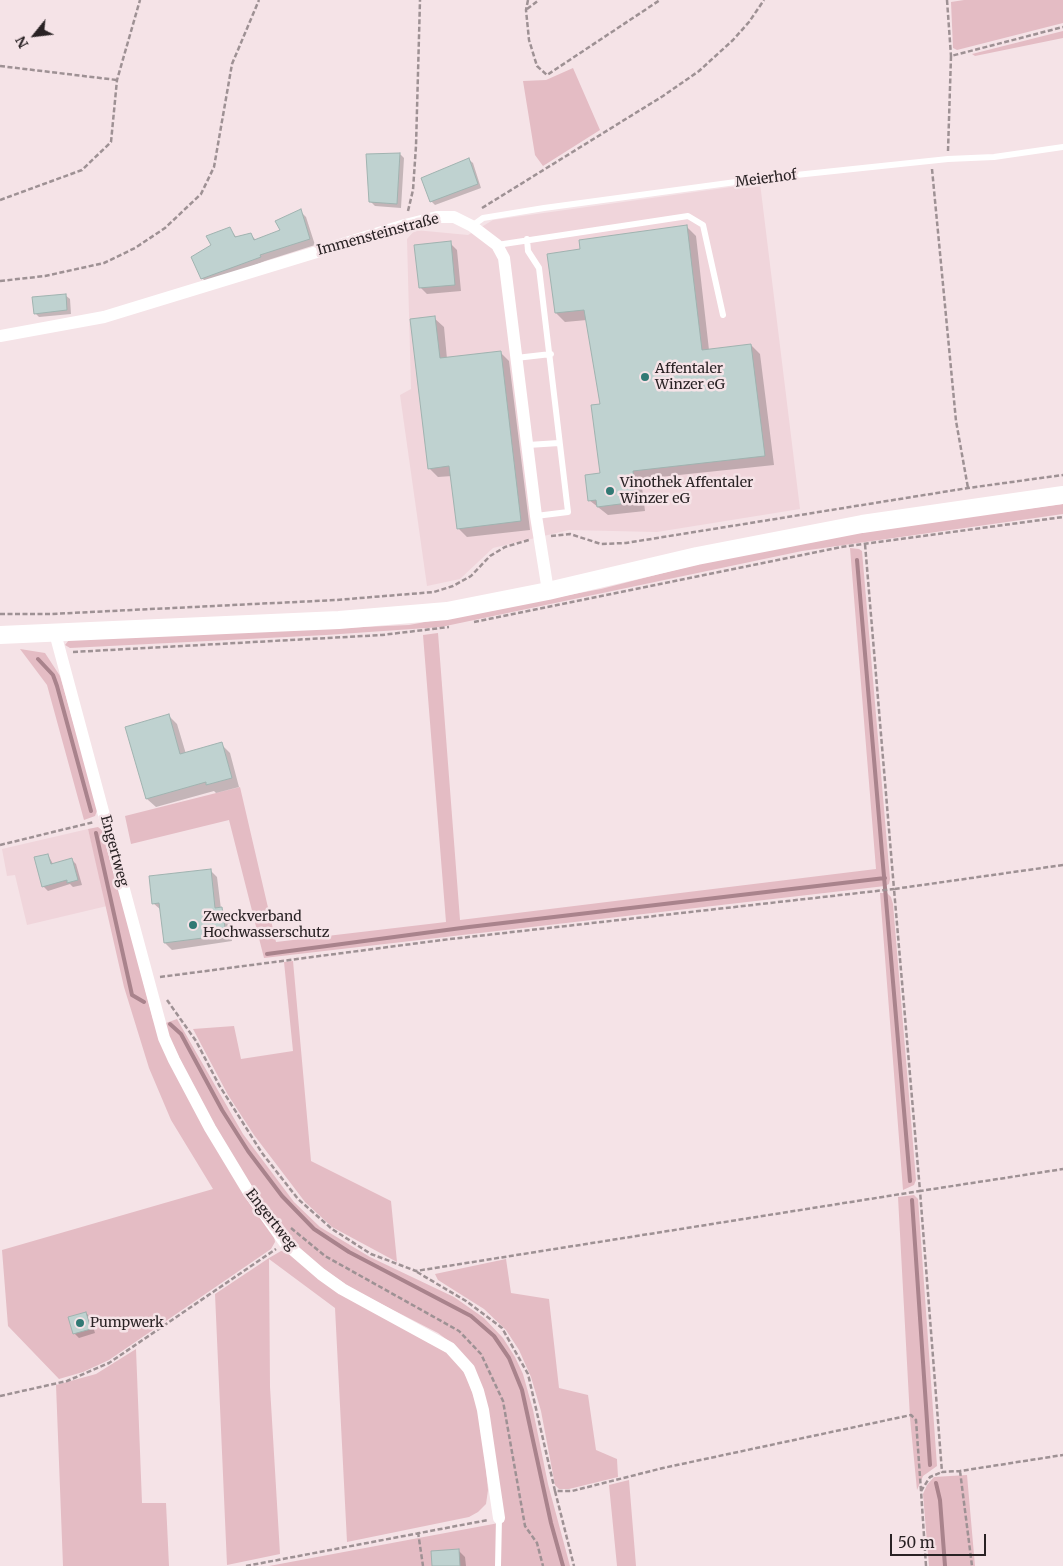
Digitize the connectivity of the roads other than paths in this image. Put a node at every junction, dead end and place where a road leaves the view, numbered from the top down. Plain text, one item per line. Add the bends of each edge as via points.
1 (1063, 147) edge
2 (472, 226) junction
3 (527, 238) junction
4 (497, 244) junction
5 (723, 315) dead end
6 (0, 336) edge
7 (551, 354) junction
8 (516, 358) junction
9 (559, 443) junction
10 (528, 445) junction
11 (1063, 495) edge
12 (536, 516) junction
13 (548, 591) junction
14 (55, 633) junction
15 (0, 635) edge
16 (499, 1518) joint
17 (498, 1566) edge

1 - 2 lane, Meierhof via 554,206 483,218
2 - 4 street, Immensteinstraße
2 - 6 street, Immensteinstraße via 454,216 437,217 104,317
3 - 4 lane
3 - 5 lane via 688,216 703,226
3 - 7 lane via 528,251 539,268
4 - 8 street via 504,258
7 - 8 lane
7 - 9 lane
8 - 10 street
9 - 10 lane
9 - 12 lane via 568,512
10 - 12 street
11 - 13 main road via 862,524 697,556
12 - 13 street
13 - 14 main road via 447,611
14 - 15 main road
14 - 16 street, Engertweg via 164,1038 184,1081 248,1191 286,1243 342,1289 450,1348 469,1368 483,1410
16 - 17 lane

